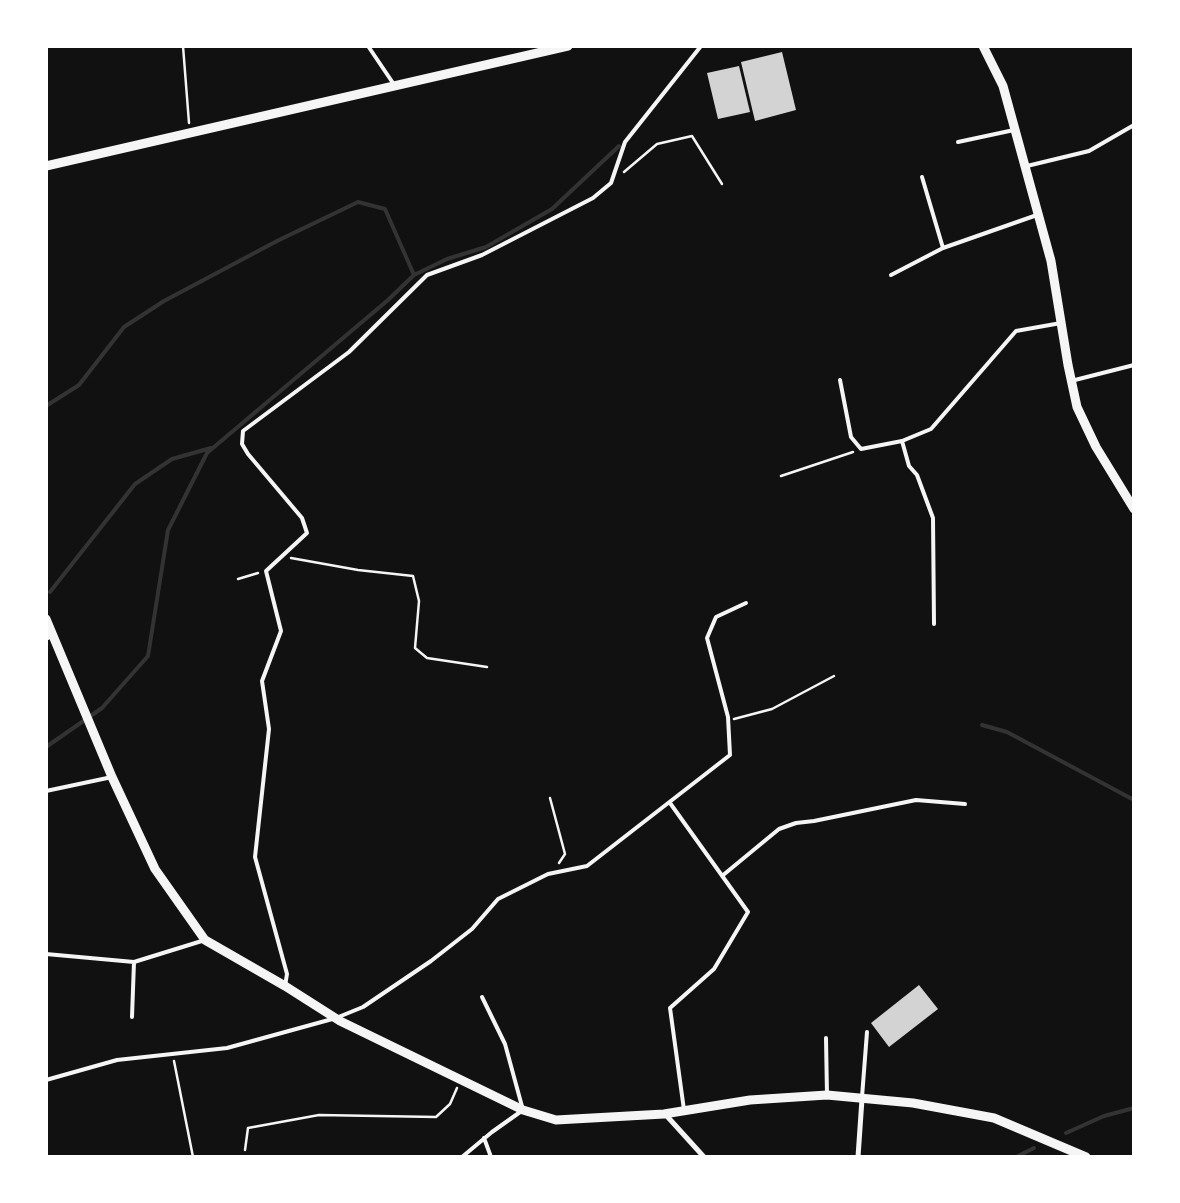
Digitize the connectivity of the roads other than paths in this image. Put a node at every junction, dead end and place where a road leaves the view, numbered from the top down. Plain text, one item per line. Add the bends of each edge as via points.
1 (368, 46) edge
2 (568, 46) edge
3 (701, 46) edge
4 (983, 46) edge
5 (396, 87) junction
6 (1134, 125) edge
7 (1014, 130) junction
8 (958, 142) dead end
9 (46, 166) edge
10 (1024, 166) junction
11 (922, 177) dead end
12 (1038, 215) junction
13 (943, 248) junction
14 (891, 274) dead end
15 (1061, 323) junction
16 (1134, 364) edge
17 (840, 380) dead end
18 (1071, 381) junction
19 (902, 441) junction
20 (1134, 509) edge
21 (746, 603) dead end
22 (46, 619) edge
23 (934, 624) dead end
24 (50, 637) edge
25 (112, 777) junction
26 (46, 791) edge
27 (670, 803) junction
28 (965, 804) dead end
29 (722, 876) junction
30 (205, 940) junction
31 (46, 954) edge
32 (134, 962) junction
33 (286, 986) junction
34 (482, 997) dead end
35 (132, 1017) dead end
36 (336, 1018) junction
37 (866, 1032) dead end
38 (826, 1038) dead end
39 (46, 1080) edge
40 (827, 1095) junction
41 (862, 1099) junction
42 (523, 1110) junction
43 (684, 1110) junction
44 (664, 1114) junction
45 (484, 1138) junction
46 (462, 1157) edge
47 (491, 1157) edge
48 (704, 1157) edge
49 (858, 1157) edge
50 (1086, 1157) edge

1 - 5 lane
2 - 5 street
3 - 33 lane via 625,142 611,183 593,198 482,255 427,275 349,352 243,431 242,444 248,454 302,518 307,533 266,571 281,631 262,681 270,729 255,857 287,974
4 - 7 street via 1003,86
5 - 9 street via 318,102
6 - 10 lane via 1089,151
7 - 8 lane
7 - 10 street
10 - 12 street
11 - 13 lane
12 - 13 lane
12 - 15 street via 1051,261
13 - 14 lane
15 - 18 street
15 - 19 lane via 1016,332 931,429
16 - 18 lane
17 - 19 lane via 852,437 861,449
18 - 20 street via 1077,407 1096,447
19 - 23 lane via 909,466 917,475 934,518
21 - 27 lane via 716,617 707,638 728,720 730,755
22 - 24 street
24 - 25 street
25 - 26 lane
25 - 30 street via 155,869
27 - 29 lane
27 - 36 lane via 587,866 551,873 498,899 472,928 431,961 363,1007
28 - 29 lane via 916,800 796,823 779,829
29 - 43 lane via 748,912 714,969 670,1008
30 - 32 lane
30 - 33 street
31 - 32 lane
32 - 35 lane
33 - 36 street
34 - 42 lane via 505,1044
36 - 39 lane via 227,1048 117,1060
36 - 42 street
37 - 41 lane
38 - 40 lane
40 - 41 street
40 - 43 street via 750,1100
41 - 49 street
41 - 50 street via 913,1103 994,1118
42 - 44 street via 556,1120
42 - 45 lane
43 - 44 street
44 - 48 street
45 - 46 lane
45 - 47 lane

